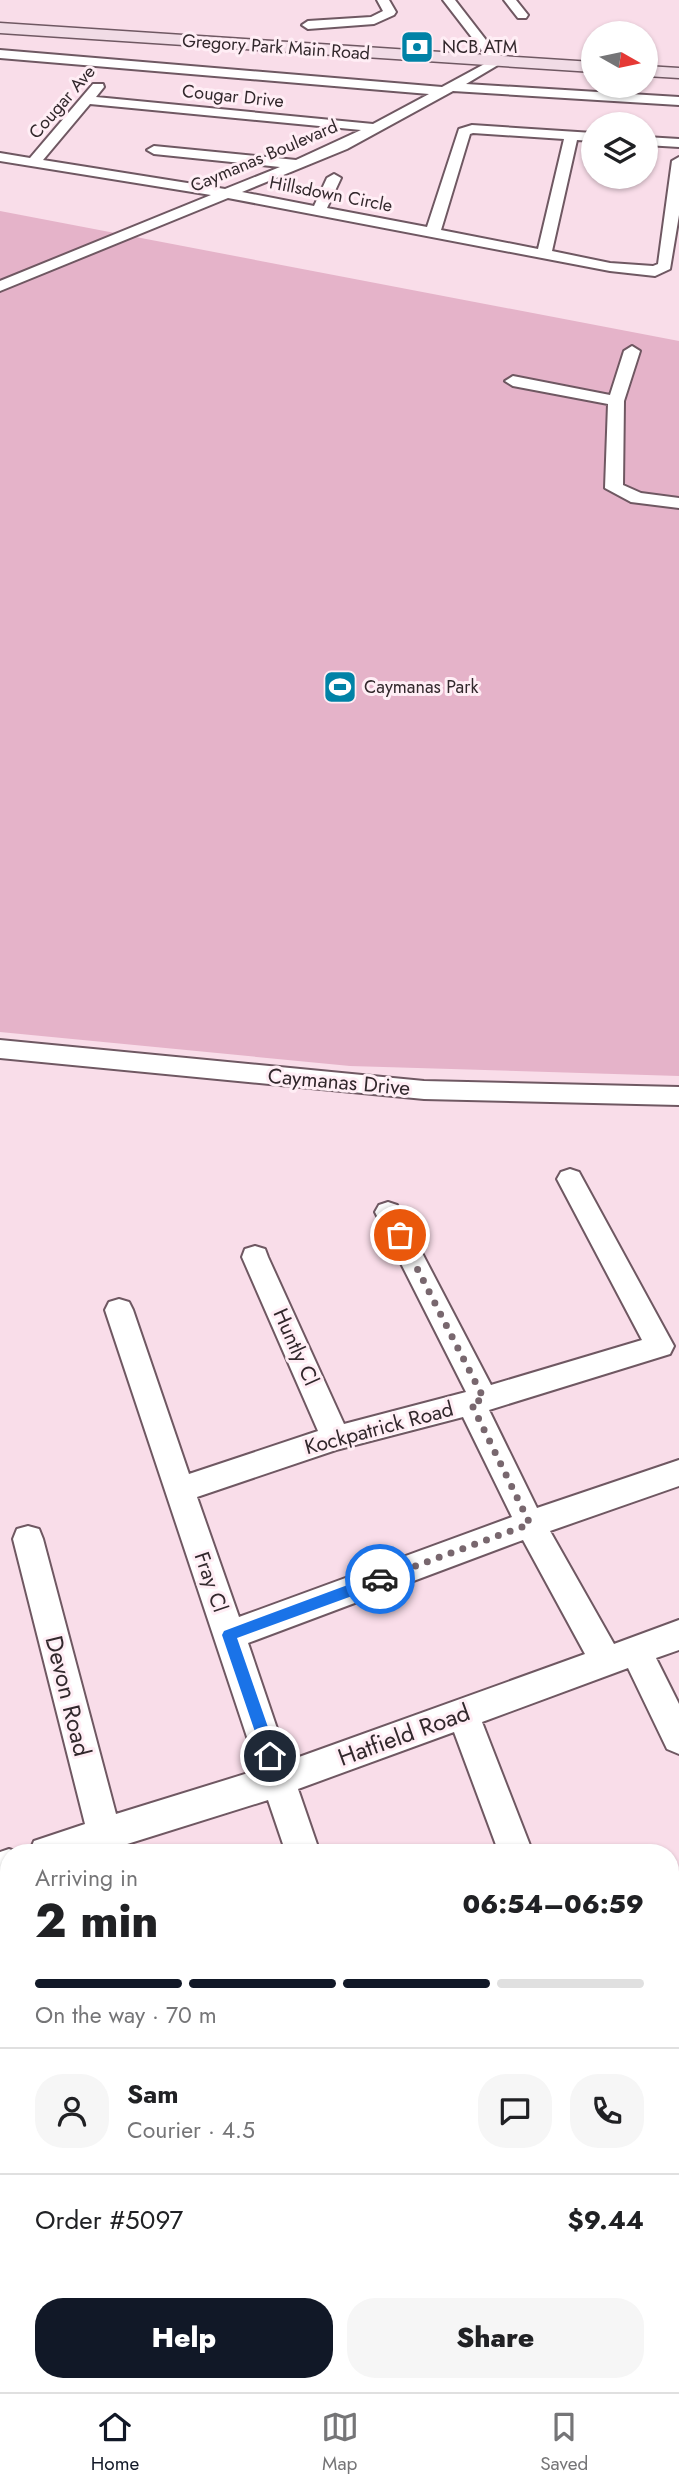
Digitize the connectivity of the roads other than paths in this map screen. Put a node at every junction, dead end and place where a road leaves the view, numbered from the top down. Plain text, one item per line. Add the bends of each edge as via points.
1 (383, 0) edge
2 (449, 0) edge
3 (510, 0) edge
4 (522, 15) dead end
5 (308, 25) dead end
6 (0, 28) edge
7 (0, 54) edge
8 (498, 62) junction
9 (118, 64) junction
10 (581, 67) edge
11 (658, 71) edge
12 (679, 72) edge
13 (448, 89) junction
14 (87, 100) junction
15 (679, 102) edge
16 (376, 128) junction
17 (571, 136) junction
18 (581, 136) edge
19 (658, 142) edge
20 (679, 143) edge
21 (154, 150) dead end
22 (0, 158) edge
23 (679, 160) edge
24 (33, 163) junction
25 (300, 164) junction
26 (334, 178) dead end
27 (678, 179) edge
28 (226, 193) junction
29 (319, 211) junction
30 (433, 233) junction
31 (544, 254) junction
32 (673, 255) edge
33 (0, 286) edge
34 (632, 351) dead end
35 (513, 381) dead end
36 (616, 401) junction
37 (679, 503) edge
38 (0, 1049) edge
39 (679, 1096) edge
40 (570, 1179) dead end
41 (388, 1212) dead end
42 (255, 1257) dead end
43 (119, 1310) dead end
44 (670, 1343) edge
45 (478, 1401) junction
46 (336, 1437) junction
47 (679, 1472) edge
48 (180, 1490) junction
49 (530, 1524) junction
50 (28, 1539) dead end
51 (229, 1635) junction
52 (679, 1635) edge
53 (621, 1655) junction
54 (463, 1714) junction
55 (679, 1738) edge
56 (279, 1780) junction
57 (106, 1843) edge
58 (300, 1844) edge
59 (513, 1844) edge

1 - 5 street via 390,12 374,20
2 - 8 street
3 - 4 street
6 - 8 street, Gregory Park Main Road
7 - 9 street
8 - 10 street, Gregory Park Main Road
8 - 13 street, Caymanas Boulevard
9 - 13 street
9 - 14 street, Cougar Ave
11 - 12 street
13 - 15 street
13 - 16 street, Caymanas Boulevard
14 - 16 street, Cougar Drive
14 - 24 street, Cougar Ave
16 - 25 street, Caymanas Boulevard
17 - 18 street
17 - 30 street via 464,132
17 - 31 street
19 - 20 street
21 - 25 street
22 - 24 street, Hillsdown Circle
23 - 27 street
24 - 28 street, Hillsdown Circle
25 - 28 street, Caymanas Boulevard
26 - 29 street
27 - 32 street
28 - 29 street, Hillsdown Circle
28 - 33 street, Caymanas Boulevard
29 - 30 street, Hillsdown Circle
30 - 31 street, Hillsdown Circle
31 - 32 street, Hillsdown Circle via 655,271
34 - 36 street
35 - 36 street
36 - 37 street via 614,488 637,498
38 - 39 street, Caymanas Drive via 424,1090
40 - 44 street, Kockpatrick Road
41 - 45 street
42 - 46 street, Huntly Cl
43 - 48 street, Fray Cl
44 - 45 street, Kockpatrick Road
45 - 46 street, Kockpatrick Road
45 - 49 street
46 - 48 street, Kockpatrick Road
47 - 49 street
48 - 51 street, Fray Cl
49 - 51 street
49 - 53 street
50 - 57 street, Devon Road
51 - 56 street, Fray Cl
52 - 53 street, Hatfield Road
53 - 54 street, Hatfield Road
53 - 55 street
54 - 56 street, Hatfield Road
54 - 59 street
56 - 57 street, Hatfield Road
56 - 58 street, Fray Cl

